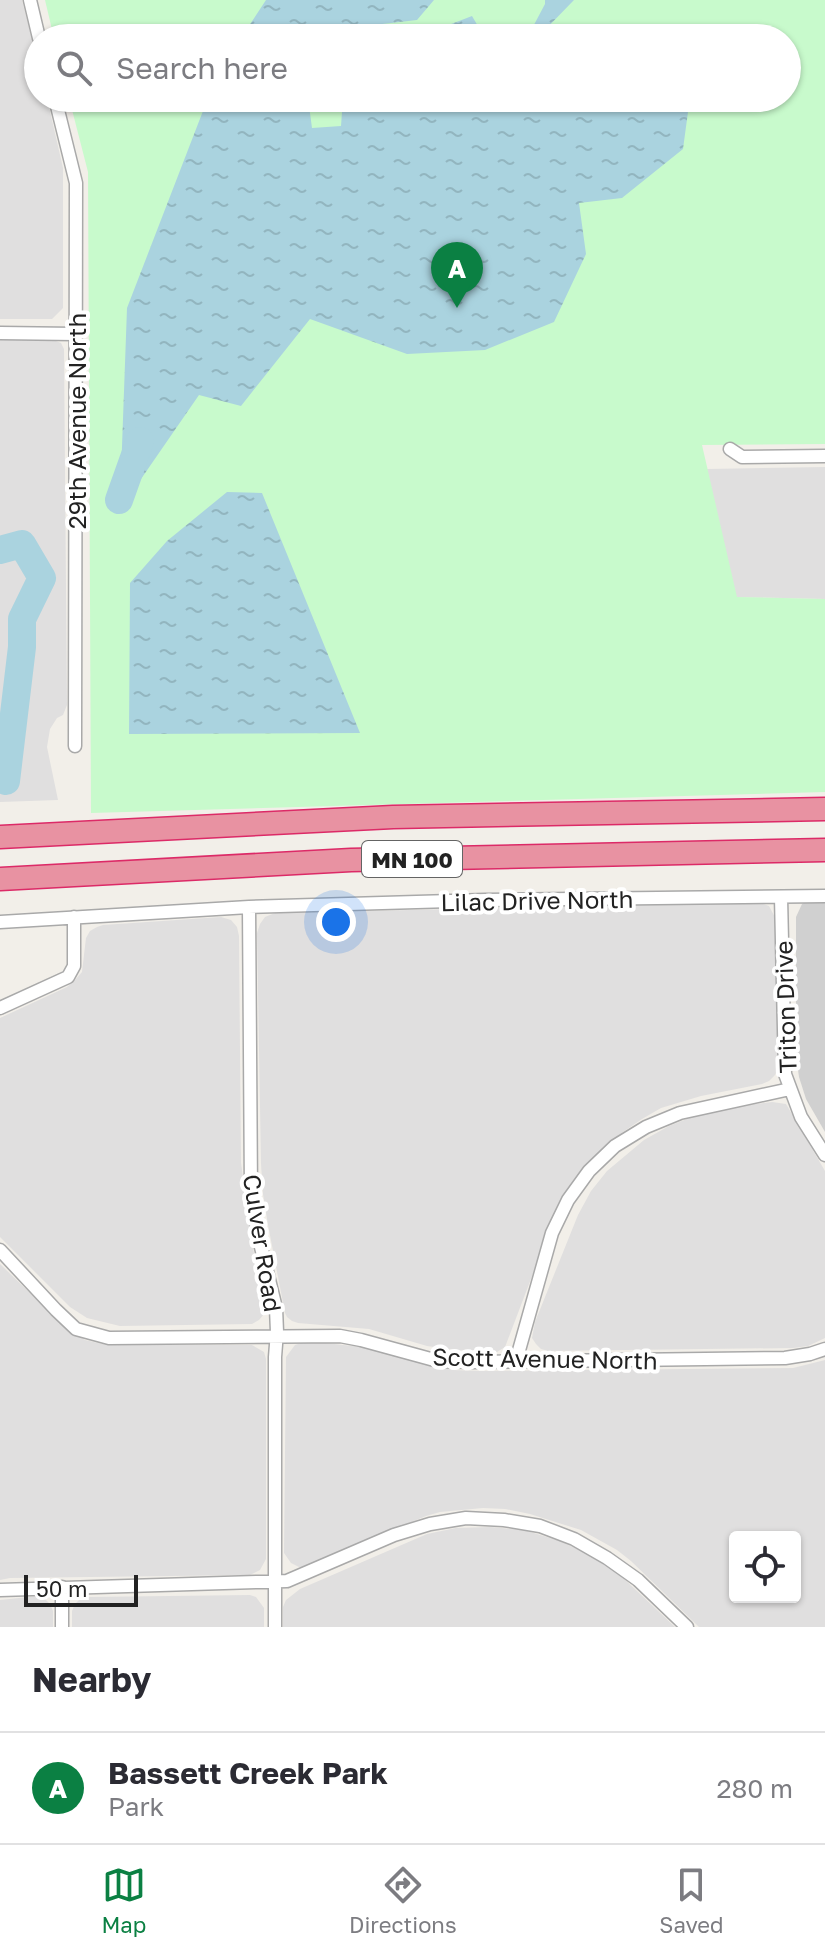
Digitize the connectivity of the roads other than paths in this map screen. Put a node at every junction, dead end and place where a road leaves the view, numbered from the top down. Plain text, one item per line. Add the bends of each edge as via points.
1 (30, 0) edge
2 (36, 24) edge
3 (58, 112) edge
4 (0, 333) edge
5 (75, 334) junction
6 (730, 449) dead end
7 (825, 456) edge
8 (75, 746) dead end
9 (825, 809) edge
10 (0, 837) edge
11 (825, 850) edge
12 (0, 879) edge
13 (825, 896) edge
14 (781, 897) junction
15 (249, 907) junction
16 (74, 917) junction
17 (0, 922) edge
18 (0, 1008) edge
19 (790, 1089) junction
20 (825, 1155) edge
21 (0, 1250) edge
22 (277, 1337) junction
23 (825, 1349) edge
24 (516, 1361) junction
25 (275, 1582) junction
26 (62, 1587) junction
27 (0, 1590) edge
28 (62, 1627) edge
29 (275, 1627) edge
30 (687, 1627) edge

1 - 2 street
3 - 5 street, 29th Avenue North via 76,183
4 - 5 street
5 - 8 street, 29th Avenue North
6 - 7 street via 742,457
9 - 10 highway, MN 100 via 393,817
11 - 12 highway, MN 100 via 351,860
13 - 14 street, Lilac Drive North
14 - 15 street, Lilac Drive North
14 - 19 street, Triton Drive via 785,1074
15 - 16 street, Lilac Drive North
15 - 22 street, Culver Road via 251,1194 276,1308
16 - 17 street, Lilac Drive North
16 - 18 street via 74,966 68,977
19 - 20 street, Triton Drive
19 - 24 street via 680,1113 615,1146 589,1171 552,1233
21 - 22 street, Scott Avenue North via 76,1329 109,1338
22 - 24 street, Scott Avenue North via 340,1336 438,1361
22 - 25 street, Culver Road
23 - 24 street, Scott Avenue North via 785,1358
25 - 26 street
25 - 29 street, Culver Road
25 - 30 street via 430,1524 466,1518 504,1520 540,1526 607,1558
26 - 27 street
26 - 28 street

